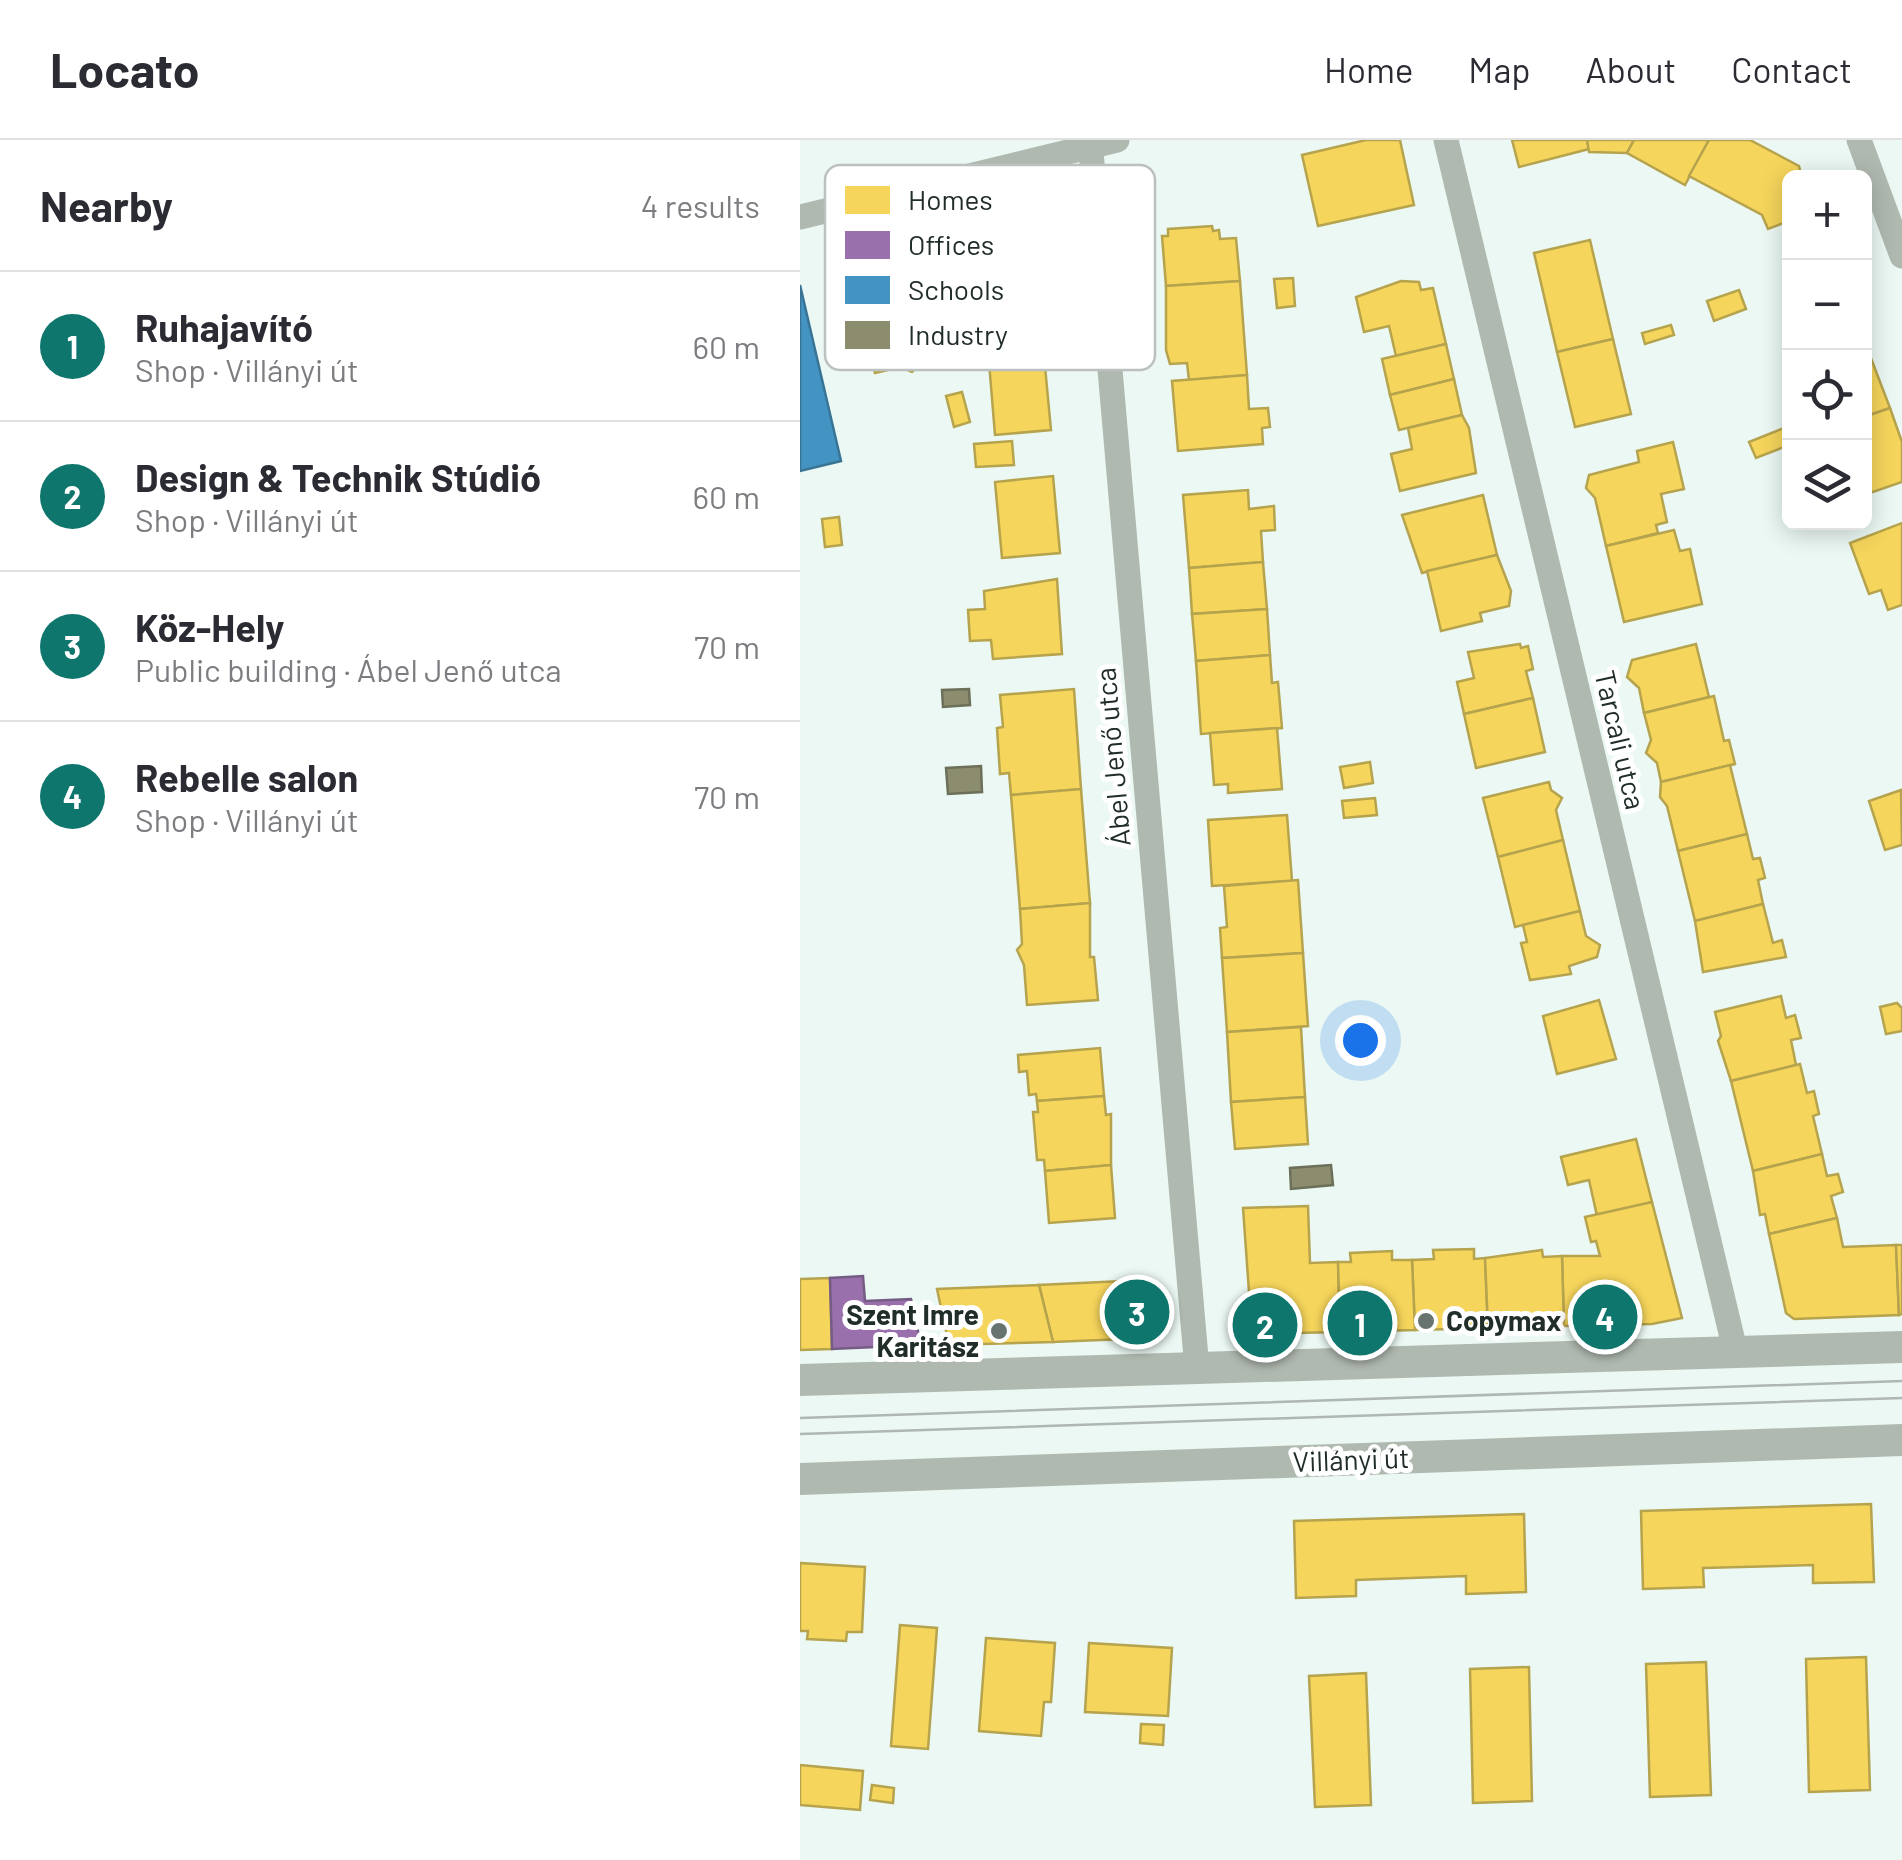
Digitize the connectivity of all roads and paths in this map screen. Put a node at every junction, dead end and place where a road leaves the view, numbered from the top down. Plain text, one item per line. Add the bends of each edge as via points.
1 (1117, 140) edge
2 (1446, 140) edge
3 (1859, 140) edge
4 (1090, 143) edge
5 (1004, 165) edge
6 (825, 211) edge
7 (800, 217) edge
8 (1902, 256) edge
9 (1110, 370) edge
10 (1902, 1347) edge
11 (1736, 1354) junction
12 (1197, 1369) junction
13 (800, 1380) edge
14 (1902, 1440) edge
15 (800, 1480) edge

1 - 4 street
2 - 11 street, Tarcali utca
3 - 8 street
4 - 5 street
6 - 7 street
9 - 12 street, Ábel Jenő utca
10 - 11 street
11 - 12 street
12 - 13 street
14 - 15 street, Villányi út

